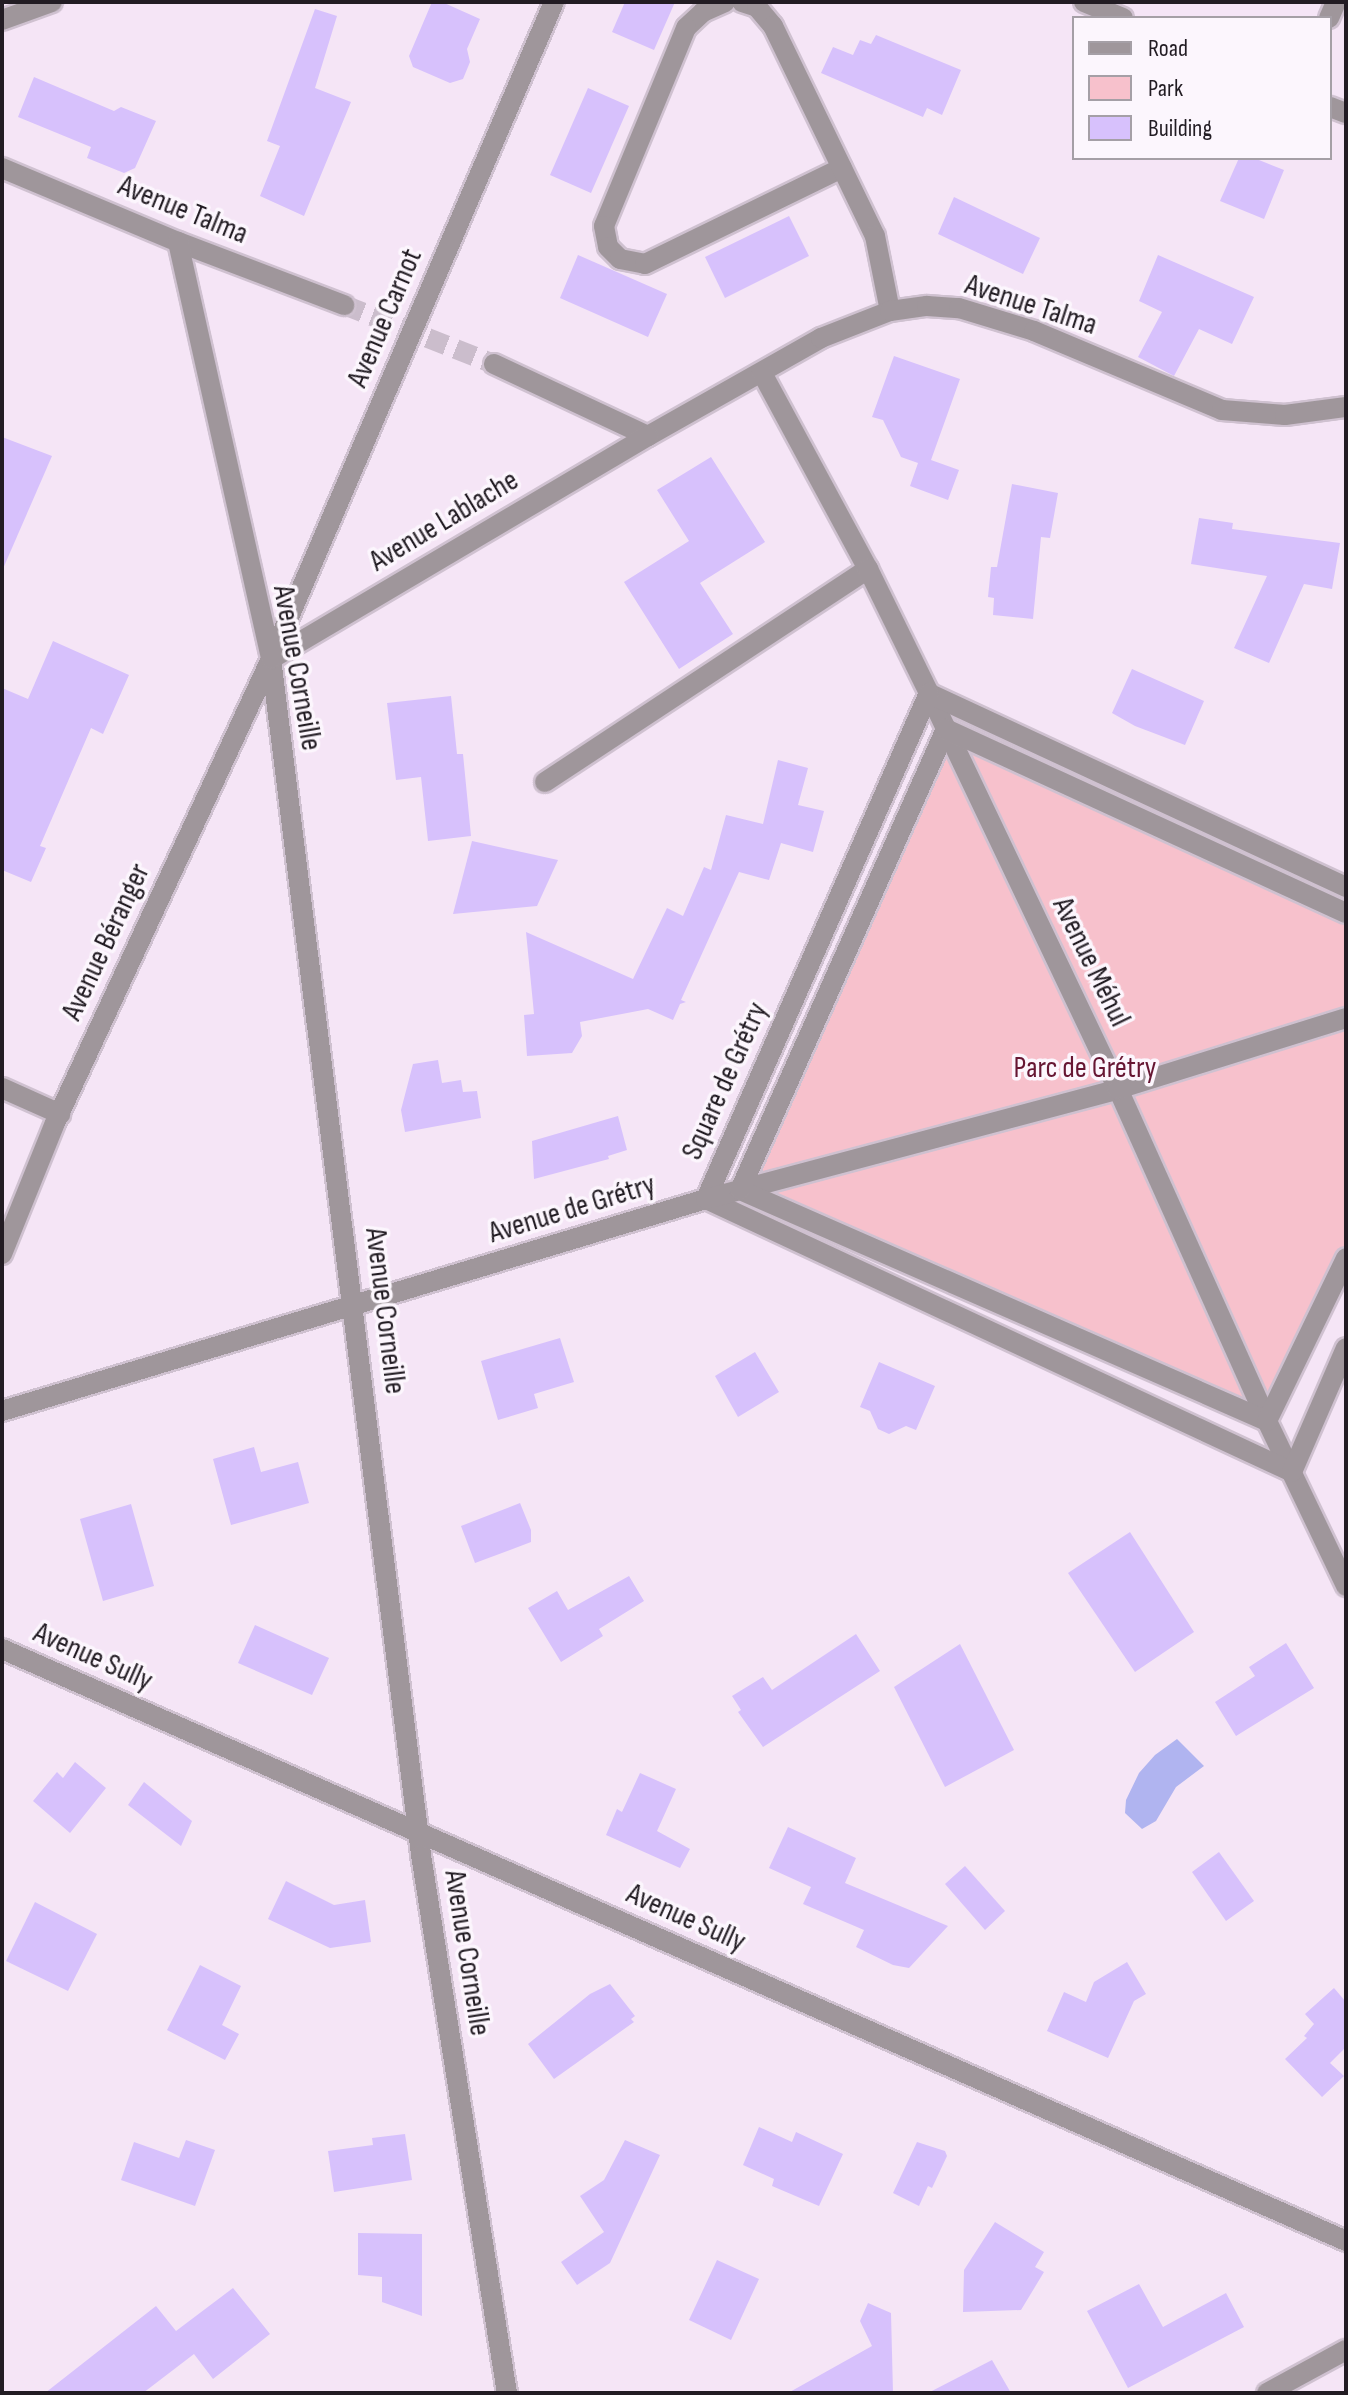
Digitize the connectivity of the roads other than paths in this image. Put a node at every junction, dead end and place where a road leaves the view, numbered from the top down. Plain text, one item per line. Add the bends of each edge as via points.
1 (52, 2) edge
2 (554, 2) edge
3 (725, 2) edge
4 (742, 2) edge
5 (1084, 2) edge
6 (1118, 16) edge
7 (2, 20) edge
8 (2, 168) edge
9 (842, 168) junction
10 (178, 242) junction
11 (344, 305) tunnel mouth
12 (890, 311) junction
13 (494, 364) tunnel mouth
14 (762, 373) junction
15 (1346, 407) edge
16 (648, 436) junction
17 (868, 569) junction
18 (271, 659) junction
19 (929, 693) junction
20 (946, 729) junction
21 (545, 782) dead end
22 (1346, 887) edge
23 (1346, 913) edge
24 (1346, 1018) edge
25 (2, 1088) edge
26 (1118, 1089) junction
27 (60, 1114) junction
28 (740, 1190) junction
29 (706, 1199) junction
30 (2, 1254) edge
31 (1346, 1258) edge
32 (354, 1307) junction
33 (1346, 1348) edge
34 (2, 1411) edge
35 (1267, 1421) junction
36 (1292, 1472) junction
37 (1346, 1586) edge
38 (2, 1649) edge
39 (420, 1833) junction
40 (1346, 2241) edge
41 (1346, 2350) edge
42 (507, 2393) edge
43 (1267, 2393) edge

1 - 7 street
2 - 18 street, Avenue Carnot
3 - 9 street via 686,28 604,226 608,247 620,259 645,264
4 - 9 street via 757,7 773,26
5 - 6 street
8 - 10 street, Avenue Talma
9 - 12 street via 875,236
10 - 11 street, Avenue Talma
10 - 18 street, Avenue Corneille
12 - 14 street, Avenue Talma via 821,338
12 - 15 street, Avenue Talma via 959,308 1034,331 1222,410 1285,415
13 - 16 street
14 - 16 street, Avenue Talma
14 - 17 street, Avenue Méhul
16 - 18 street, Avenue Lablache
17 - 19 street, Avenue Méhul
17 - 21 street
18 - 27 street, Avenue Béranger
18 - 32 street, Avenue Corneille
19 - 20 street, Avenue Méhul
19 - 22 street
19 - 29 street, Square de Grétry
20 - 23 street
20 - 26 street, Avenue Méhul
20 - 28 street, Square de Grétry
24 - 26 street, Avenue de Grétry
25 - 27 street
26 - 28 street, Avenue de Grétry
26 - 35 street, Avenue Méhul
27 - 30 street, Avenue Béranger
28 - 29 street, Avenue de Grétry
28 - 35 street, Square de Grétry
29 - 32 street, Avenue de Grétry
29 - 36 street, Square de Grétry
31 - 35 street
32 - 34 street, Avenue de Grétry
32 - 39 street, Avenue Corneille
33 - 36 street
35 - 36 street, Avenue Méhul
36 - 37 street, Avenue Méhul
38 - 39 street, Avenue Sully
39 - 40 street, Avenue Sully
39 - 42 street, Avenue Corneille
41 - 43 street

